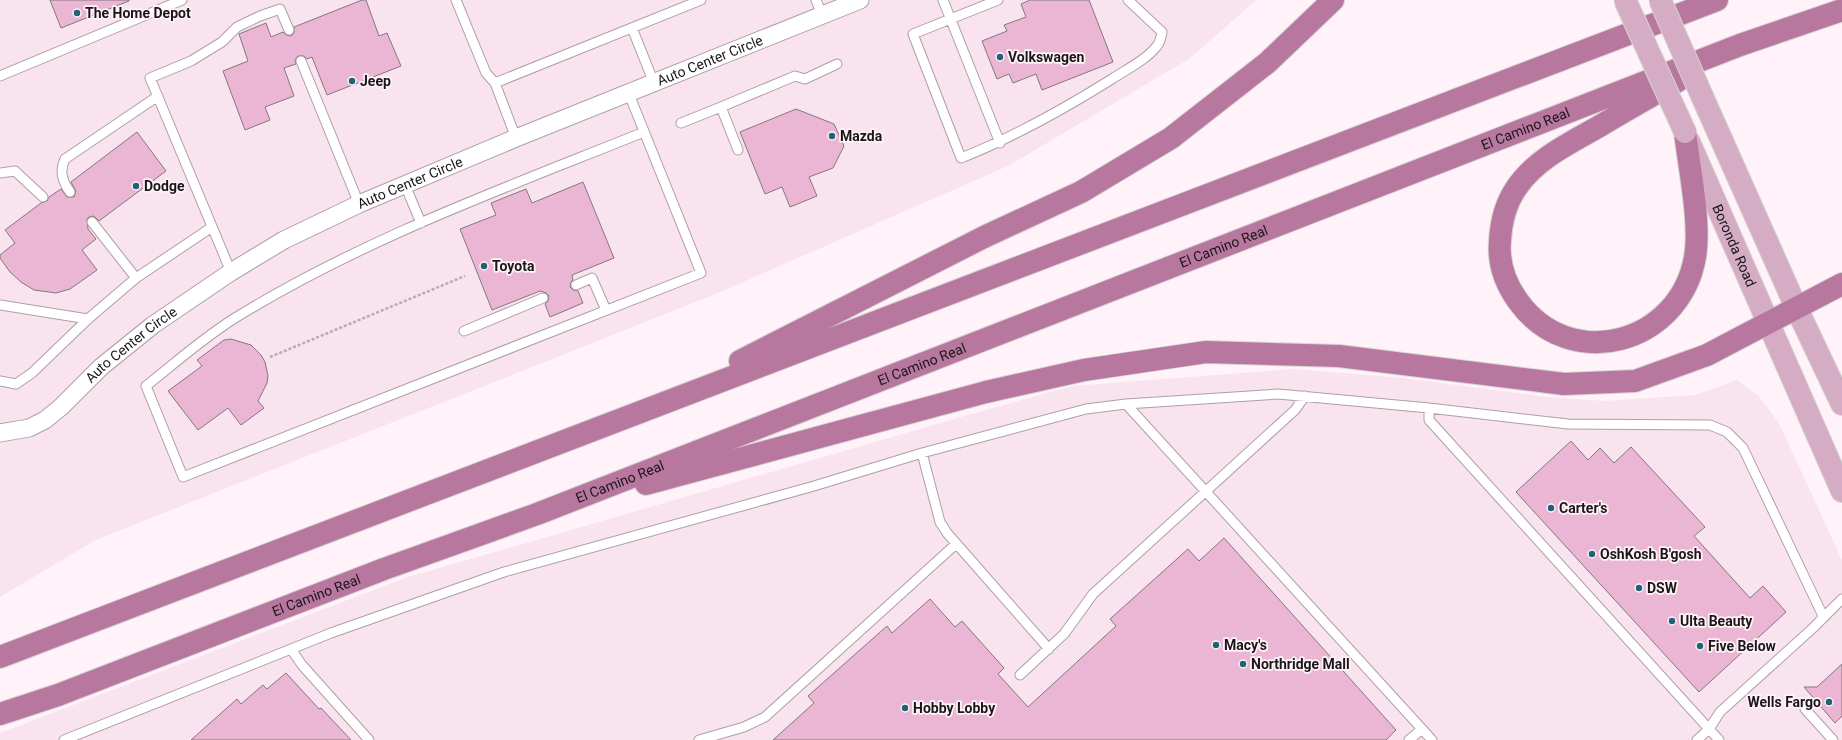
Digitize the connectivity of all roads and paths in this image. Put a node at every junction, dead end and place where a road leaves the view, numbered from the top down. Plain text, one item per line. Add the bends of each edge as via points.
1 (182, 0) edge
2 (456, 0) edge
3 (701, 0) edge
4 (860, 0) edge
5 (943, 0) edge
6 (998, 0) edge
7 (1128, 0) edge
8 (1333, 0) edge
9 (1625, 0) edge
10 (1660, 0) edge
11 (1696, 0) edge
12 (1717, 0) edge
13 (819, 8) edge
14 (1842, 10) edge
15 (951, 19) junction
16 (632, 28) junction
17 (289, 30) dead end
18 (1607, 42) junction
19 (1740, 45) junction
20 (302, 61) dead end
21 (837, 64) dead end
22 (0, 76) edge
23 (495, 83) junction
24 (654, 83) junction
25 (629, 94) junction
26 (158, 96) junction
27 (720, 107) junction
28 (681, 123) dead end
29 (644, 132) junction
30 (1685, 132) junction
31 (516, 138) junction
32 (1000, 143) junction
33 (738, 150) dead end
34 (0, 173) edge
35 (405, 185) junction
36 (70, 192) dead end
37 (43, 197) dead end
38 (359, 204) junction
39 (92, 222) dead end
40 (421, 223) junction
41 (212, 227) junction
42 (231, 272) junction
43 (465, 276) dead end
44 (136, 278) junction
45 (1842, 284) edge
46 (576, 285) dead end
47 (543, 298) dead end
48 (0, 304) edge
49 (1796, 307) junction
50 (606, 310) junction
51 (88, 319) junction
52 (1768, 322) junction
53 (464, 331) dead end
54 (270, 357) dead end
55 (0, 381) edge
56 (1306, 396) junction
57 (1126, 404) junction
58 (1842, 404) edge
59 (1428, 408) junction
60 (633, 415) junction
61 (0, 433) edge
62 (922, 453) junction
63 (1842, 491) edge
64 (1206, 492) junction
65 (537, 514) junction
66 (956, 544) junction
67 (1842, 598) edge
68 (1823, 616) junction
69 (291, 649) junction
70 (1048, 649) junction
71 (0, 657) edge
72 (1020, 675) dead end
73 (1805, 709) dead end
74 (0, 714) edge
75 (1422, 729) junction
76 (1709, 729) junction
77 (81, 737) edge
78 (64, 740) edge
79 (369, 740) edge
80 (699, 740) edge
81 (1409, 740) edge
82 (1432, 740) edge
83 (1697, 740) edge
84 (1719, 740) edge
85 (1833, 740) edge

1 - 22 lane
2 - 23 lane via 486,73
3 - 16 lane
4 - 13 street, Auto Center Circle
5 - 15 lane
6 - 15 lane
7 - 32 lane via 1162,32 1161,40 1156,47 1146,57 1107,82
8 - 60 highway via 1268,63 1171,138 1081,192 984,237
9 - 30 main road, Boronda Road, bridge
10 - 49 main road, bridge
11 - 18 highway
12 - 18 highway
13 - 24 street, Auto Center Circle
14 - 19 highway, El Camino Real
15 - 32 lane
15 - 32 lane via 913,34 958,151 961,158
16 - 23 lane
16 - 24 lane
17 - 26 lane via 280,9 237,27 222,42 191,61 150,78
18 - 60 highway
19 - 30 highway via 1565,147 1529,173 1517,186 1500,223 1499,255 1508,286 1526,313 1551,332 1582,342 1615,341 1646,330 1670,311 1686,286 1695,257 1696,225
19 - 65 highway, El Camino Real
20 - 38 lane
21 - 27 lane via 805,78 795,76
23 - 31 lane
24 - 25 street, Auto Center Circle
25 - 29 lane
25 - 31 street, Auto Center Circle
26 - 36 lane via 65,159 61,166 61,175
26 - 41 lane
27 - 28 lane
27 - 33 lane
29 - 40 lane
29 - 50 lane via 701,273
30 - 52 main road, Boronda Road
31 - 35 street, Auto Center Circle
34 - 37 lane via 15,171
35 - 38 street, Auto Center Circle
35 - 40 lane
38 - 42 street, Auto Center Circle via 284,240
39 - 44 lane
40 - 50 lane via 312,273 233,319 146,386 183,477
41 - 42 lane
41 - 44 lane
42 - 61 street, Auto Center Circle via 153,325 101,367 45,420 29,428
43 - 54 path
44 - 51 lane
45 - 49 highway
46 - 50 lane via 592,278
47 - 53 lane
48 - 51 lane
49 - 52 highway
49 - 58 main road
51 - 55 lane via 32,373 16,384
52 - 63 main road, Boronda Road
52 - 65 highway via 1707,355 1635,381 1564,384 1339,356 1206,352 1084,370 986,392
56 - 57 lane via 1278,394
56 - 59 lane
56 - 64 lane via 1295,410
57 - 62 lane via 1086,409
57 - 64 lane
59 - 68 lane via 1568,424 1710,425 1727,432 1743,448 1751,462
59 - 76 lane via 1429,420
60 - 71 highway
62 - 66 lane via 940,522
62 - 69 lane via 814,486 539,561
64 - 70 lane via 1093,594 1064,634
64 - 75 lane
65 - 74 highway, El Camino Real via 384,569 58,695
66 - 70 lane
66 - 80 lane via 765,717 744,727
67 - 68 lane
68 - 76 lane via 1720,712
69 - 77 lane
69 - 79 lane via 302,665
70 - 72 lane
73 - 85 lane
75 - 81 lane
75 - 82 lane
76 - 83 lane
76 - 84 lane
77 - 78 lane

